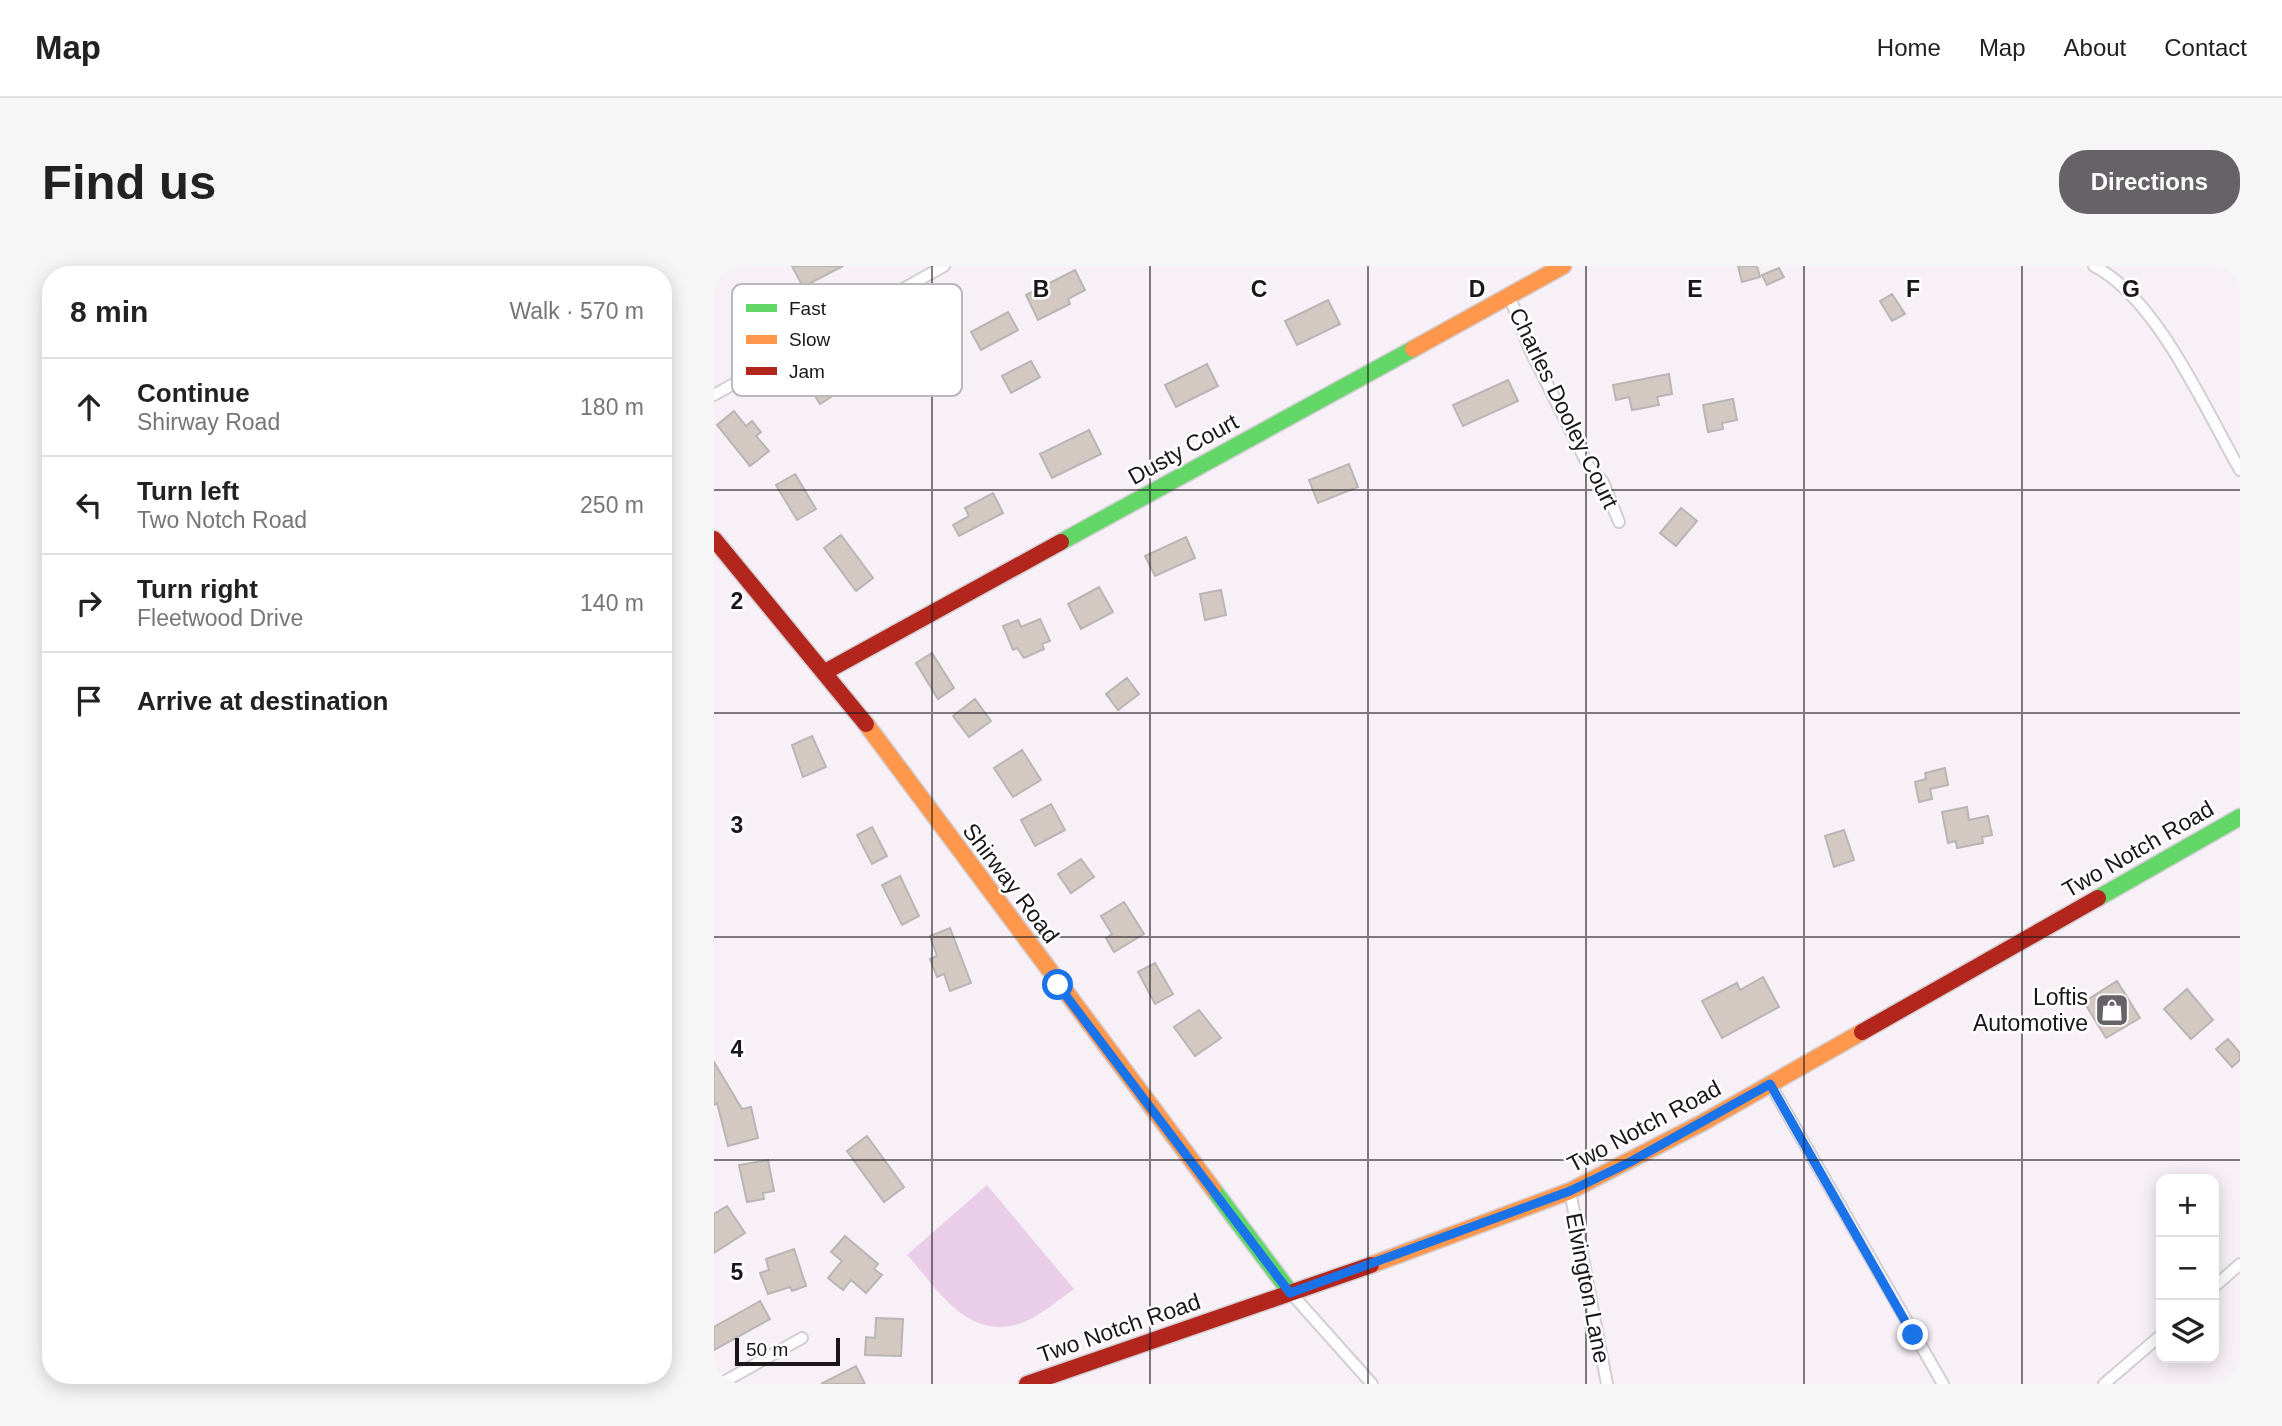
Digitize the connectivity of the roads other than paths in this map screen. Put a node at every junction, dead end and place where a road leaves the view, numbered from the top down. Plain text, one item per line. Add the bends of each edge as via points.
1 (944, 266) edge
2 (1563, 266) edge
3 (2094, 266) edge
4 (912, 284) edge
5 (1509, 295) junction
6 (732, 385) edge
7 (714, 395) edge
8 (2240, 470) edge
9 (1619, 522) dead end
10 (714, 539) edge
11 (825, 672) junction
12 (2240, 817) edge
13 (1770, 1084) junction
14 (1570, 1191) junction
15 (2240, 1264) edge
16 (2219, 1283) edge
17 (1290, 1293) junction
18 (802, 1338) dead end
19 (2156, 1339) edge
20 (720, 1384) edge
21 (1027, 1384) edge
22 (1371, 1384) edge
23 (1607, 1384) edge
24 (1943, 1384) edge
25 (2104, 1384) edge

1 - 4 street
2 - 5 street, Dusty Court
3 - 8 street via 2113,276 2145,310
5 - 9 street, Charles Dooley Court via 1530,350 1589,467 1603,482
5 - 11 street, Dusty Court
6 - 7 street
10 - 11 street, Shirway Road
11 - 17 street, Shirway Road
12 - 13 street, Two Notch Road
13 - 14 street, Two Notch Road
13 - 24 street
14 - 17 street, Two Notch Road
14 - 23 street, Elvington Lane
15 - 16 street
17 - 21 street, Two Notch Road
17 - 22 street
18 - 20 street
19 - 25 street

